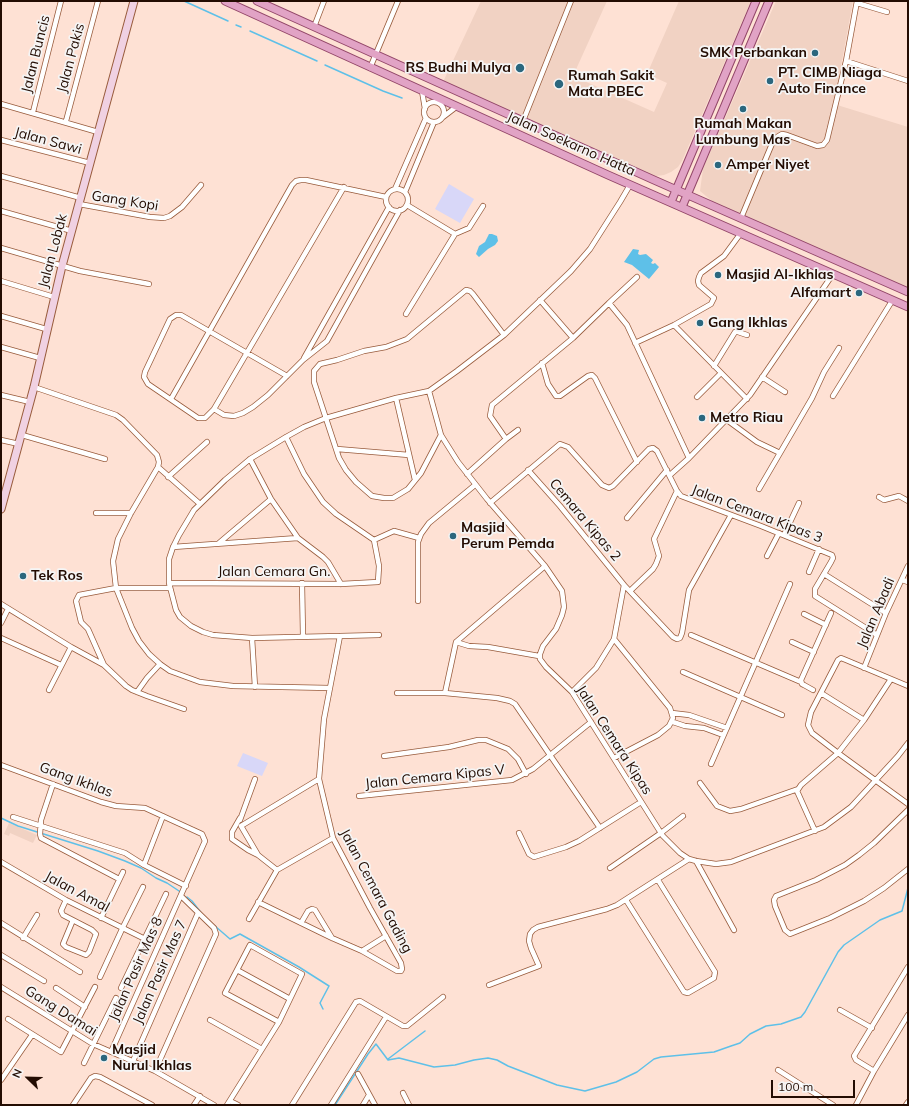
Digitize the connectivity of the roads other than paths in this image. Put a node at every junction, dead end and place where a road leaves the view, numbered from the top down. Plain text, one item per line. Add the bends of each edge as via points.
1 (61, 1) edge
2 (98, 1) edge
3 (134, 1) edge
4 (225, 1) edge
5 (257, 1) edge
6 (324, 1) edge
7 (398, 1) edge
8 (571, 1) edge
9 (756, 1) edge
10 (769, 1) edge
11 (857, 2) edge
12 (887, 12) dead end
13 (314, 27) junction
14 (376, 55) junction
15 (846, 61) junction
16 (370, 68) junction
17 (908, 81) edge
18 (422, 91) junction
19 (1, 104) edge
20 (456, 107) junction
21 (425, 109) junction
22 (33, 112) junction
23 (426, 118) junction
24 (443, 118) junction
25 (66, 121) junction
26 (523, 121) junction
27 (434, 122) junction
28 (98, 132) junction
29 (1, 140) edge
30 (90, 164) junction
31 (1, 176) edge
32 (659, 183) junction
33 (201, 185) dead end
34 (630, 185) junction
35 (344, 187) junction
36 (395, 189) junction
37 (676, 190) junction
38 (405, 192) junction
39 (652, 194) junction
40 (687, 194) junction
41 (386, 196) junction
42 (80, 201) junction
43 (671, 202) junction
44 (407, 204) junction
45 (483, 206) dead end
46 (389, 207) junction
47 (682, 207) junction
48 (400, 210) junction
49 (1, 211) edge
50 (741, 218) junction
51 (72, 231) junction
52 (455, 234) junction
53 (741, 234) junction
54 (1, 248) edge
55 (62, 266) junction
56 (833, 274) junction
57 (637, 277) dead end
58 (1, 281) edge
59 (149, 284) dead end
60 (908, 292) edge
61 (54, 297) junction
62 (540, 300) junction
63 (892, 300) junction
64 (609, 303) junction
65 (908, 307) edge
66 (406, 314) dead end
67 (1, 316) edge
68 (674, 325) junction
69 (46, 329) junction
70 (209, 332) junction
71 (504, 335) junction
72 (747, 335) dead end
73 (573, 338) junction
74 (635, 343) junction
75 (1, 347) edge
76 (839, 348) dead end
77 (247, 354) junction
78 (40, 358) junction
79 (303, 360) junction
80 (542, 363) junction
81 (714, 366) junction
82 (721, 373) junction
83 (287, 376) junction
84 (762, 377) junction
85 (34, 387) junction
86 (429, 391) junction
87 (785, 392) dead end
88 (1, 396) edge
89 (833, 396) dead end
90 (697, 397) dead end
91 (396, 398) junction
92 (171, 399) junction
93 (747, 399) junction
94 (30, 402) junction
95 (214, 409) junction
96 (326, 418) junction
97 (727, 420) junction
98 (518, 430) dead end
99 (22, 435) junction
100 (441, 435) junction
101 (286, 437) junction
102 (506, 439) junction
103 (1, 440) edge
104 (207, 442) dead end
105 (19, 444) junction
106 (336, 449) junction
107 (780, 453) junction
108 (410, 454) junction
109 (689, 458) junction
110 (105, 459) dead end
111 (250, 459) junction
112 (637, 462) junction
113 (158, 467) junction
114 (528, 470) junction
115 (668, 473) junction
116 (467, 474) junction
117 (168, 477) junction
118 (415, 480) junction
119 (4, 485) edge
120 (476, 485) junction
121 (759, 489) dead end
122 (677, 491) junction
123 (879, 497) dead end
124 (271, 498) junction
125 (908, 501) edge
126 (490, 503) junction
127 (799, 503) dead end
128 (200, 504) junction
129 (1, 509) edge
130 (96, 513) dead end
131 (131, 513) junction
132 (731, 515) junction
133 (626, 518) dead end
134 (782, 534) junction
135 (298, 538) junction
136 (419, 538) junction
137 (374, 540) junction
138 (219, 543) junction
139 (173, 547) junction
140 (819, 549) junction
141 (767, 556) dead end
142 (545, 566) junction
143 (908, 566) edge
144 (809, 572) dead end
145 (824, 574) junction
146 (902, 580) junction
147 (908, 582) edge
148 (169, 583) junction
149 (302, 583) junction
150 (341, 584) junction
151 (790, 584) dead end
152 (624, 585) junction
153 (116, 588) junction
154 (170, 588) junction
155 (630, 591) junction
156 (418, 601) dead end
157 (1, 604) edge
158 (8, 609) junction
159 (831, 613) dead end
160 (886, 613) junction
161 (804, 614) dead end
162 (1, 622) edge
163 (826, 625) junction
164 (379, 635) dead end
165 (691, 635) dead end
166 (877, 635) junction
167 (303, 636) junction
168 (340, 636) junction
169 (1, 638) edge
170 (252, 638) junction
171 (614, 639) junction
172 (456, 642) junction
173 (792, 642) dead end
174 (71, 647) junction
175 (814, 652) junction
176 (540, 656) junction
177 (756, 662) junction
178 (160, 664) junction
179 (61, 665) junction
180 (104, 665) junction
181 (864, 668) junction
182 (682, 672) dead end
183 (891, 679) junction
184 (801, 682) junction
185 (255, 686) junction
186 (908, 686) edge
187 (330, 688) junction
188 (49, 690) dead end
189 (814, 690) dead end
190 (137, 692) junction
191 (397, 692) dead end
192 (572, 692) junction
193 (445, 693) junction
194 (821, 693) junction
195 (740, 697) junction
196 (184, 709) dead end
197 (672, 713) junction
198 (782, 715) dead end
199 (696, 718) junction
200 (864, 720) junction
201 (590, 722) junction
202 (673, 722) junction
203 (713, 724) junction
204 (694, 726) junction
205 (727, 728) junction
206 (711, 730) junction
207 (723, 735) junction
208 (908, 743) edge
209 (838, 753) junction
210 (384, 756) dead end
211 (549, 756) junction
212 (614, 758) junction
213 (711, 764) dead end
214 (1, 765) edge
215 (526, 774) junction
216 (255, 779) dead end
217 (319, 779) junction
218 (876, 781) junction
219 (700, 782) dead end
220 (53, 784) junction
221 (798, 789) junction
222 (358, 796) dead end
223 (641, 802) junction
224 (908, 804) edge
225 (145, 808) joint
226 (908, 810) edge
227 (163, 816) junction
228 (683, 816) dead end
229 (13, 817) dead end
230 (240, 818) junction
231 (40, 826) junction
232 (241, 826) junction
233 (600, 828) junction
234 (815, 831) junction
235 (519, 833) dead end
236 (661, 833) junction
237 (333, 838) junction
238 (258, 855) junction
239 (689, 859) junction
240 (696, 861) junction
241 (1, 862) edge
242 (144, 865) junction
243 (610, 868) dead end
244 (908, 869) edge
245 (277, 870) junction
246 (123, 872) dead end
247 (119, 879) junction
248 (658, 880) junction
249 (186, 886) junction
250 (143, 887) dead end
251 (166, 894) dead end
252 (181, 896) junction
253 (66, 900) junction
254 (626, 900) junction
255 (258, 902) junction
256 (198, 913) junction
257 (37, 915) dead end
258 (101, 918) junction
259 (249, 919) dead end
260 (73, 920) junction
261 (1, 923) edge
262 (301, 923) junction
263 (122, 927) junction
264 (734, 930) dead end
265 (386, 936) junction
266 (23, 938) junction
267 (332, 938) junction
268 (145, 939) junction
269 (362, 951) junction
270 (1, 955) edge
271 (908, 968) edge
272 (237, 970) junction
273 (80, 972) dead end
274 (100, 977) dead end
275 (44, 981) dead end
276 (490, 985) dead end
277 (1, 986) edge
278 (95, 987) dead end
279 (56, 988) dead end
280 (121, 988) dead end
281 (442, 996) dead end
282 (116, 998) dead end
283 (290, 999) junction
284 (85, 1007) junction
285 (840, 1010) dead end
286 (908, 1015) edge
287 (386, 1017) junction
288 (8, 1019) dead end
289 (210, 1020) dead end
290 (279, 1022) junction
291 (872, 1028) junction
292 (73, 1031) junction
293 (32, 1035) junction
294 (93, 1044) junction
295 (262, 1049) junction
296 (111, 1052) junction
297 (133, 1061) junction
298 (84, 1063) dead end
299 (778, 1070) dead end
300 (155, 1071) junction
301 (874, 1071) junction
302 (358, 1074) dead end
303 (1, 1080) edge
304 (402, 1093) dead end
305 (369, 1095) junction
306 (200, 1096) junction
307 (908, 1102) edge
308 (229, 1103) edge
309 (73, 1105) edge
310 (152, 1105) edge
311 (194, 1105) edge
312 (214, 1105) edge
313 (238, 1105) edge
314 (292, 1105) edge
315 (331, 1105) edge
316 (363, 1105) edge
317 (375, 1105) edge
318 (409, 1105) edge
319 (833, 1105) edge
320 (856, 1105) edge
321 (906, 1105) edge

1 - 22 street, Jalan Buncis
2 - 25 street, Jalan Pakis
3 - 28 main road, Jalan Lobak
4 - 16 main road, Jalan Soekarno Hatta
5 - 13 main road, Jalan Soekarno Hatta
6 - 13 street
7 - 14 street
8 - 26 street
9 - 37 main road
10 - 40 main road
11 - 12 street
11 - 15 street
13 - 14 main road, Jalan Soekarno Hatta
14 - 16 street
14 - 26 main road, Jalan Soekarno Hatta
15 - 17 street
15 - 50 street via 827,140 823,145 817,146 782,134 774,139
16 - 18 main road, Jalan Soekarno Hatta
18 - 20 main road, Jalan Soekarno Hatta
18 - 21 street
19 - 22 street
20 - 24 street
20 - 34 main road, Jalan Soekarno Hatta
21 - 23 street
21 - 24 street via 431,102 437,102 444,108
22 - 25 street
23 - 27 street
23 - 36 street
24 - 27 street
25 - 28 street
26 - 32 main road, Jalan Soekarno Hatta
27 - 38 street
28 - 30 main road, Jalan Lobak
29 - 30 street, Jalan Sawi
30 - 42 main road, Jalan Lobak
31 - 42 street, Gang Kopi
32 - 37 main road, Jalan Soekarno Hatta
32 - 39 main road via 660,187
33 - 42 street, Gang Kopi via 182,207 164,218
34 - 39 main road, Jalan Soekarno Hatta
34 - 62 street via 590,249
35 - 41 street
35 - 70 street via 300,180 292,185
35 - 77 street
36 - 38 street
36 - 41 street
37 - 40 main road, Jalan Soekarno Hatta
37 - 43 main road
38 - 44 street
39 - 43 main road, Jalan Soekarno Hatta
40 - 47 main road
40 - 50 main road, Jalan Soekarno Hatta
41 - 46 street
42 - 51 main road, Jalan Lobak
43 - 47 main road, Jalan Soekarno Hatta
44 - 48 street
44 - 52 street
45 - 52 street via 469,228
46 - 48 street
46 - 79 street
47 - 53 main road, Jalan Soekarno Hatta
48 - 79 street via 329,338
49 - 51 street
50 - 60 main road, Jalan Soekarno Hatta
51 - 55 main road, Jalan Lobak
52 - 66 street
53 - 56 main road, Jalan Soekarno Hatta
53 - 68 street via 724,256 699,277 699,285 713,296 713,302
54 - 55 street
55 - 59 street
55 - 61 main road, Jalan Lobak
56 - 63 main road, Jalan Soekarno Hatta
56 - 84 street
57 - 64 street
58 - 61 street
61 - 69 main road, Jalan Lobak
62 - 71 street
62 - 73 street
63 - 65 main road, Jalan Soekarno Hatta
63 - 89 street
64 - 73 street
64 - 74 street via 623,318
67 - 69 street
68 - 74 street
68 - 81 street
69 - 78 main road, Jalan Lobak
70 - 77 street
70 - 92 street
70 - 92 street via 181,315 170,319 144,377 148,384
71 - 86 street
71 - 96 street via 470,290 463,291 406,339 386,347 318,365 313,378
72 - 81 street via 735,332
73 - 80 street
74 - 109 street
75 - 78 street
76 - 107 street
77 - 83 street
77 - 95 street
78 - 85 main road, Jalan Lobak
79 - 83 street
80 - 102 street via 492,405 490,416
80 - 112 street via 548,384 556,396 560,396 588,376 594,377
81 - 82 street
82 - 90 street
82 - 93 street
83 - 95 street via 260,402 243,413 229,416
84 - 87 street
84 - 93 street
85 - 94 main road, Jalan Lobak
85 - 113 street via 116,415 155,452 159,458
86 - 91 street
86 - 100 street
88 - 94 street
91 - 96 street
91 - 108 street
92 - 95 street via 198,418 205,418
93 - 97 street
94 - 99 main road, Jalan Lobak
96 - 101 street
96 - 106 street
97 - 107 street via 757,442
97 - 109 street
98 - 102 street
99 - 105 main road, Jalan Lobak
99 - 110 street
100 - 116 street
100 - 118 street
101 - 111 street
101 - 137 street via 304,474 323,502
102 - 116 street
103 - 105 street
104 - 117 street
105 - 119 main road, Jalan Lobak
106 - 108 street
106 - 118 street via 346,470 372,496 393,498 404,492
107 - 121 street
108 - 118 street
109 - 115 street
111 - 124 street
111 - 128 street
112 - 114 street, Jalan Cemara Kipas 3 via 610,488 602,485 568,447 562,444
112 - 115 street, Jalan Cemara Kipas 3 via 653,448
113 - 117 street
113 - 131 street
114 - 126 street, Jalan Cemara Kipas 3
114 - 152 street, Cemara Kipas 2
115 - 122 street, Jalan Cemara Kipas 3
115 - 133 street
116 - 120 street
117 - 128 street
119 - 129 main road, Jalan Lobak
120 - 126 street
120 - 136 street via 429,523
122 - 132 street, Jalan Cemara Kipas 3 via 685,498
122 - 155 street, Jalan Cemara Kipas 3 via 654,539 658,560 653,569
123 - 125 street via 884,500 900,496
124 - 135 street
124 - 138 street
126 - 142 street
127 - 134 street
128 - 139 street via 189,517
130 - 131 street
131 - 153 street via 112,560
132 - 134 street, Jalan Cemara Kipas 3
132 - 155 street, Cemara Kipas 2 via 688,594 680,638 673,636
134 - 140 street, Jalan Cemara Kipas 3
134 - 141 street
135 - 138 street
135 - 150 street via 328,562
136 - 137 street via 394,531
136 - 156 street
137 - 150 street, Jalan Cemara Gn. via 379,566 378,582
138 - 139 street
139 - 148 street via 168,566
140 - 144 street
140 - 145 street, Jalan Cemara Kipas 3 via 833,556
142 - 172 street
142 - 176 street via 562,591 564,607 559,622 542,646
143 - 146 street, Jalan Abadi
145 - 160 street
145 - 166 street, Jalan Cemara Kipas 3 via 815,589 815,596
146 - 147 street
146 - 160 street, Jalan Abadi
148 - 149 street, Jalan Cemara Gn.
148 - 154 street
149 - 150 street, Jalan Cemara Gn.
149 - 167 street
151 - 177 street
152 - 155 street, Cemara Kipas 2
152 - 171 street
153 - 154 street
153 - 178 street via 139,641
153 - 180 street via 79,595 76,600 81,622 88,629
154 - 170 street via 176,610 191,626 213,635
157 - 158 street
158 - 162 street
158 - 174 street
159 - 163 street
160 - 166 street, Jalan Abadi
161 - 163 street
163 - 175 street
164 - 168 street
165 - 177 street
166 - 181 street, Jalan Abadi
167 - 168 street
167 - 170 street
168 - 187 street, Jalan Cemara Gading
169 - 179 street
170 - 185 street
171 - 192 street via 596,668
171 - 197 street
172 - 176 street
172 - 193 street
173 - 175 street
174 - 179 street
174 - 180 street
175 - 184 street
176 - 192 street, Jalan Cemara Kipas via 546,667
177 - 184 street
177 - 195 street
178 - 185 street via 200,682
178 - 190 street
179 - 188 street
180 - 190 street via 126,686
181 - 183 street
181 - 194 street via 841,658
182 - 195 street
183 - 186 street
183 - 200 street
184 - 189 street
185 - 187 street
187 - 217 street, Jalan Cemara Gading via 323,728
190 - 196 street
191 - 193 street
192 - 201 street, Jalan Cemara Kipas
193 - 211 street via 497,698 515,704
194 - 200 street
194 - 209 street via 811,712 808,725 812,733
195 - 198 street
195 - 205 street
197 - 199 street
197 - 202 street
199 - 203 street
199 - 204 street
200 - 209 street
201 - 211 street, Jalan Cemara Kipas V
201 - 212 street, Jalan Cemara Kipas
202 - 204 street
202 - 212 street via 658,735
203 - 205 street
203 - 206 street
204 - 206 street
205 - 207 street
206 - 207 street
207 - 213 street
208 - 218 street, Jalan Cemara Kipas
209 - 218 street
209 - 221 street
210 - 215 street via 486,740 508,749 518,759
211 - 215 street, Jalan Cemara Kipas V
211 - 233 street
212 - 223 street, Jalan Cemara Kipas
214 - 220 street, Gang Ikhlas
215 - 222 street, Jalan Cemara Kipas V via 506,781
216 - 230 street
217 - 232 street
217 - 237 street, Jalan Cemara Gading
218 - 224 street
218 - 234 street, Jalan Cemara Kipas via 843,814
219 - 221 street via 717,806 730,811
220 - 225 street, Gang Ikhlas via 116,806
220 - 231 street
221 - 234 street
223 - 233 street
223 - 236 street, Jalan Cemara Kipas
225 - 227 street, Jalan Pasir Mas 8
226 - 244 street via 850,862 816,880 776,896 775,906 785,930 790,934 864,901
227 - 242 street
227 - 249 street, Jalan Pasir Mas 8 via 202,834 205,841
228 - 236 street
229 - 231 street
230 - 232 street
230 - 238 street via 232,832 232,839
231 - 242 street via 125,853
231 - 247 street via 40,834 44,840
232 - 238 street
233 - 235 street via 573,844 534,856 528,853
234 - 240 street, Jalan Cemara Kipas via 731,862 716,864
236 - 239 street, Jalan Cemara Kipas
236 - 243 street
237 - 245 street
237 - 265 street, Jalan Cemara Gading
238 - 245 street
239 - 240 street, Jalan Cemara Kipas
239 - 248 street
240 - 264 street
241 - 253 street, Jalan Amal
242 - 249 street
245 - 255 street
246 - 247 street
247 - 258 street
248 - 254 street
248 - 254 street via 715,972 714,978 688,993 684,992
249 - 252 street, Jalan Pasir Mas 8
250 - 263 street
251 - 268 street
252 - 256 street
252 - 296 street, Jalan Pasir Mas 8
253 - 258 street, Jalan Amal
253 - 260 street via 61,913
254 - 276 street via 608,909 533,930 529,941 539,966
255 - 259 street
255 - 262 street
256 - 297 street, Jalan Pasir Mas 7
256 - 300 street via 216,934
257 - 266 street
258 - 263 street, Jalan Amal
260 - 260 street via 96,934 86,955 63,944
261 - 266 street
262 - 267 street
262 - 267 street via 308,911 315,910
263 - 268 street, Jalan Amal
263 - 274 street
265 - 269 street
265 - 269 street, Jalan Cemara Gading via 401,963 400,971
266 - 273 street
267 - 269 street
268 - 280 street
270 - 275 street
271 - 291 street
272 - 283 street
272 - 283 street via 250,946 302,974
272 - 290 street via 225,993
277 - 292 street, Gang Damai
278 - 284 street
279 - 284 street
281 - 287 street via 407,1026 400,1026
282 - 294 street
283 - 290 street
284 - 292 street
285 - 291 street
286 - 301 street
287 - 314 street via 360,1001 355,1003
287 - 315 street
288 - 293 street
289 - 295 street
290 - 295 street
291 - 301 street via 854,1056
292 - 293 street via 61,1052
292 - 294 street, Gang Damai
293 - 303 street
294 - 296 street, Gang Damai
294 - 298 street
295 - 308 street
296 - 297 street, Gang Damai
297 - 300 street, Gang Damai
299 - 319 street
300 - 306 street, Gang Damai
301 - 320 street
302 - 305 street
304 - 318 street
305 - 316 street
305 - 317 street
306 - 311 street
306 - 312 street, Gang Damai
307 - 321 street
308 - 313 street
309 - 310 street via 95,1076

